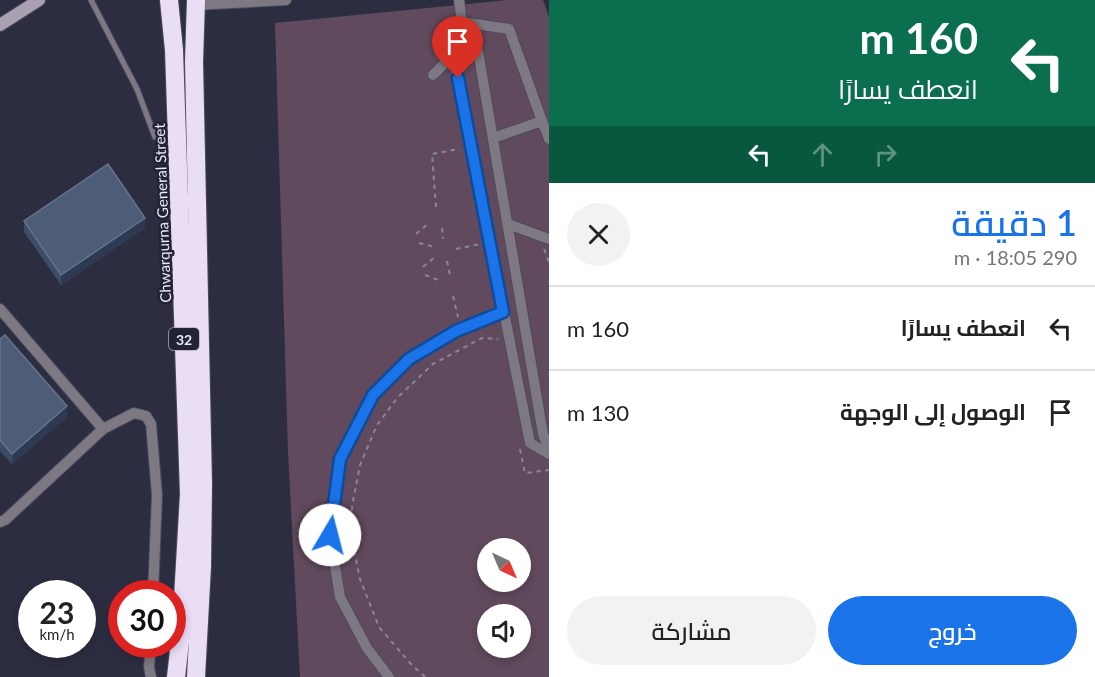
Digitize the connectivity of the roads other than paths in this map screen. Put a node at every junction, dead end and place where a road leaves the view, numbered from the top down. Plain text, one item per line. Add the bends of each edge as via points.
1 (39, 0) edge
2 (92, 0) edge
3 (158, 0) edge
4 (169, 0) edge
5 (286, 0) edge
6 (459, 0) edge
7 (195, 3) edge
8 (0, 25) edge
9 (463, 27) junction
10 (174, 50) junction
11 (453, 56) junction
12 (433, 75) dead end
13 (542, 121) junction
14 (155, 137) dead end
15 (493, 138) junction
16 (549, 139) edge
17 (508, 224) junction
18 (549, 238) edge
19 (0, 309) edge
20 (503, 312) junction
21 (103, 429) junction
22 (549, 452) edge
23 (0, 522) edge
24 (154, 580) edge
25 (150, 658) edge
26 (152, 677) edge
27 (176, 677) edge
28 (195, 677) edge
29 (389, 677) edge

1 - 8 street
2 - 14 lane via 137,89
3 - 10 highway
4 - 10 highway, Chwarqurna General Street / 32
5 - 7 street
6 - 9 street
7 - 28 highway, 32 via 203,484
9 - 11 street
9 - 13 street via 509,28
9 - 15 street via 478,51
10 - 27 highway, Chwarqurna General Street / 32 via 189,494
11 - 12 street
11 - 20 street
13 - 15 street
13 - 16 street
15 - 17 street
17 - 18 street
17 - 22 street
19 - 21 street
20 - 22 street via 530,443
20 - 29 street via 460,329 409,359 373,395 340,459 330,535 340,597 367,648
21 - 23 street
21 - 24 street via 134,413 146,416 151,424 157,495
25 - 26 street

